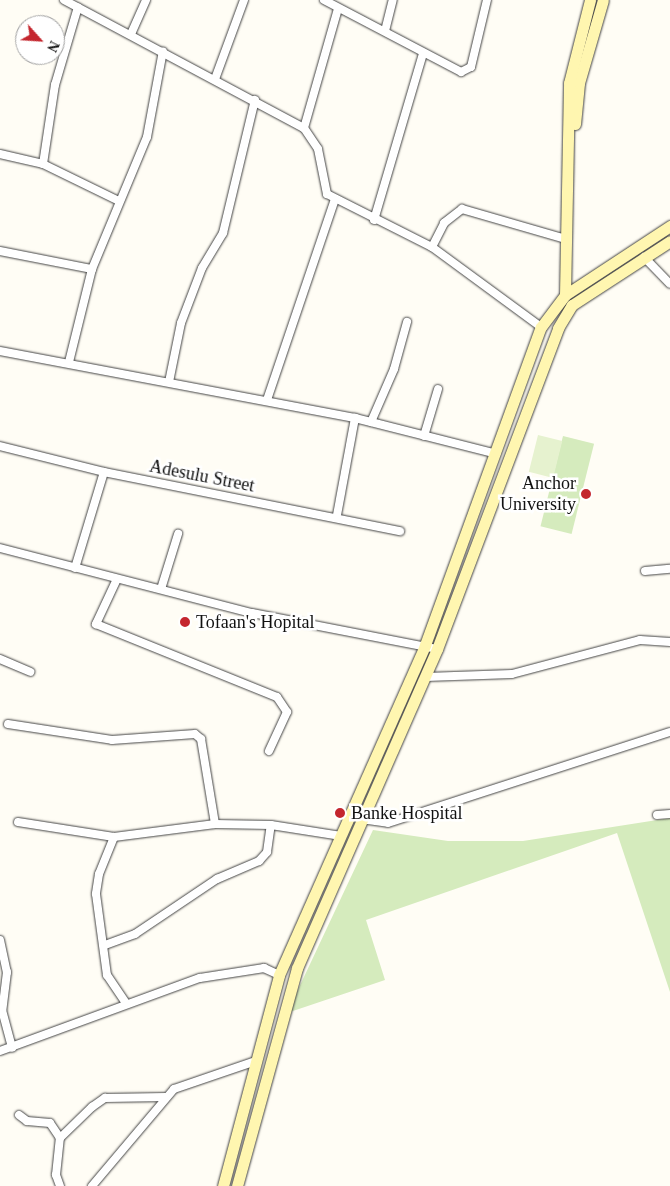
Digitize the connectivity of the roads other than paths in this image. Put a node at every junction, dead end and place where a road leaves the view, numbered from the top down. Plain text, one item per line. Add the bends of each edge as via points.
1 (64, 0) edge
2 (146, 0) edge
3 (244, 0) edge
4 (324, 0) edge
5 (393, 0) edge
6 (487, 0) edge
7 (590, 0) edge
8 (603, 0) edge
9 (78, 8) junction
10 (338, 9) junction
11 (385, 31) junction
12 (131, 34) junction
13 (163, 51) junction
14 (423, 53) junction
15 (215, 79) junction
16 (255, 100) junction
17 (304, 128) junction
18 (0, 154) edge
19 (43, 164) junction
20 (335, 199) junction
21 (119, 201) junction
22 (374, 220) junction
23 (670, 226) edge
24 (566, 239) junction
25 (670, 241) edge
26 (432, 247) junction
27 (0, 251) edge
28 (644, 257) junction
29 (92, 269) junction
30 (670, 284) edge
31 (569, 293) junction
32 (407, 322) dead end
33 (541, 327) junction
34 (0, 351) edge
35 (69, 362) junction
36 (169, 382) junction
37 (438, 389) dead end
38 (267, 400) junction
39 (355, 418) junction
40 (371, 422) junction
41 (424, 436) junction
42 (0, 446) edge
43 (497, 454) junction
44 (104, 472) junction
45 (337, 515) junction
46 (400, 531) dead end
47 (178, 534) dead end
48 (0, 548) edge
49 (75, 568) junction
50 (670, 569) edge
51 (646, 571) dead end
52 (117, 578) junction
53 (161, 589) junction
54 (670, 642) edge
55 (425, 645) junction
56 (438, 650) junction
57 (0, 659) edge
58 (30, 672) dead end
59 (426, 677) junction
60 (8, 724) dead end
61 (670, 732) edge
62 (268, 751) dead end
63 (670, 814) edge
64 (657, 815) dead end
65 (361, 819) junction
66 (18, 822) dead end
67 (215, 824) junction
68 (271, 825) junction
69 (341, 836) junction
70 (114, 837) junction
71 (0, 940) edge
72 (104, 945) junction
73 (279, 975) junction
74 (125, 1002) junction
75 (12, 1048) junction
76 (0, 1051) edge
77 (253, 1062) junction
78 (166, 1097) junction
79 (19, 1115) dead end
80 (60, 1138) junction
81 (60, 1186) edge
82 (92, 1186) edge
83 (223, 1186) edge
84 (237, 1186) edge

1 - 9 street
2 - 12 street
3 - 15 street
4 - 10 street
5 - 11 street
6 - 14 street via 467,71
7 - 24 street via 569,83
8 - 31 street via 579,83
9 - 12 street
9 - 19 street via 55,85
10 - 11 street
10 - 17 street
11 - 14 street
12 - 13 street
13 - 15 street
13 - 21 street via 148,137
14 - 22 street
15 - 16 street
16 - 17 street
16 - 36 street via 223,233 202,268 181,323
17 - 20 street via 318,149 326,192
18 - 19 street
19 - 21 street
20 - 22 street
20 - 38 street
21 - 29 street
22 - 26 street
23 - 31 street
24 - 26 street via 462,208 444,223
24 - 31 street
25 - 28 street
26 - 33 street
27 - 29 street
28 - 30 street
28 - 56 street via 572,305 558,328
29 - 35 street
31 - 33 street
32 - 40 street via 394,370
33 - 43 street
34 - 35 street
35 - 36 street
36 - 38 street
37 - 41 street
38 - 39 street
39 - 40 street
39 - 45 street
40 - 41 street
41 - 43 street
42 - 44 street, Adesulu Street
43 - 55 street
44 - 45 street, Adesulu Street
44 - 49 street
45 - 46 street, Adesulu Street
47 - 53 street
48 - 49 street
49 - 52 street
50 - 51 street
52 - 53 street
52 - 62 street via 96,624 277,697 287,712
53 - 55 street via 252,613
54 - 59 street via 640,640 512,674
55 - 56 street
55 - 69 street
56 - 59 street
57 - 58 street
59 - 65 street
60 - 67 street via 112,740 195,734 201,739
61 - 65 street via 388,823
63 - 64 street
65 - 84 street via 297,968
66 - 70 street
67 - 68 street
67 - 70 street
68 - 69 street
68 - 72 street via 267,852 258,861 217,879 135,934
69 - 73 street
70 - 72 street via 98,874 96,894
71 - 75 street via 7,972 2,1010
72 - 74 street via 107,975
73 - 74 street via 264,968 200,978
73 - 77 street
74 - 75 street
75 - 76 street
77 - 78 street via 186,1083
77 - 83 street
78 - 80 street via 102,1099
78 - 82 street
79 - 80 street via 27,1121 50,1123
80 - 81 street via 56,1175

